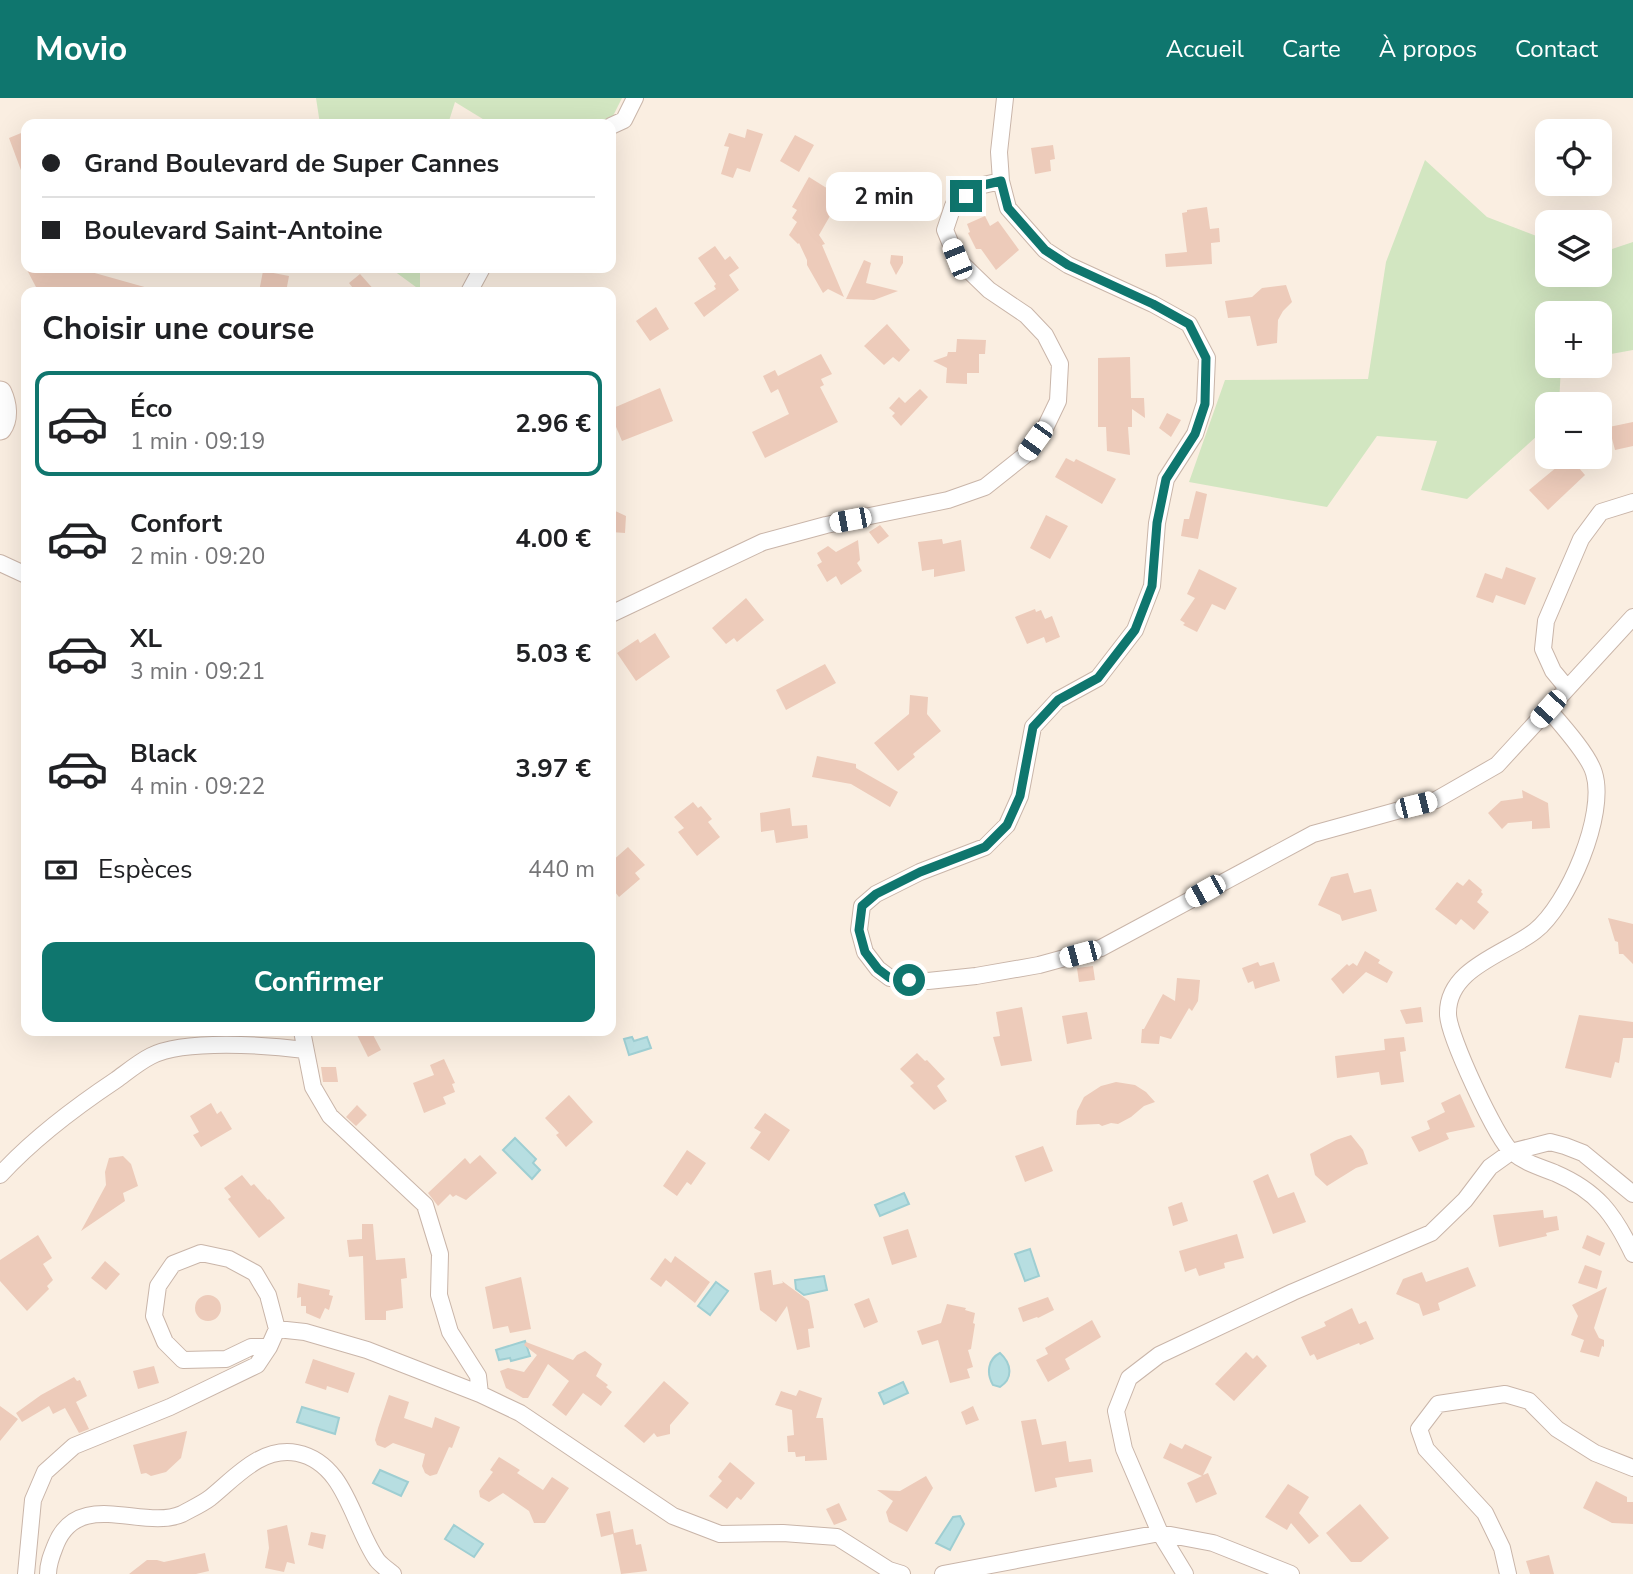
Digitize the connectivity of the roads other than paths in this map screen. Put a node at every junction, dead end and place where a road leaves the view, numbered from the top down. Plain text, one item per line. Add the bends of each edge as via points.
1 (635, 98) edge
2 (1005, 98) edge
3 (616, 124) edge
4 (1001, 181) junction
5 (0, 393) edge
6 (0, 428) edge
7 (1633, 502) edge
8 (0, 563) edge
9 (21, 573) edge
10 (616, 612) edge
11 (1633, 617) edge
12 (1567, 688) junction
13 (1548, 709) junction
14 (303, 1036) edge
15 (305, 1050) junction
16 (1511, 1152) junction
17 (0, 1175) edge
18 (1633, 1194) edge
19 (1633, 1254) edge
20 (277, 1329) junction
21 (269, 1347) junction
22 (480, 1394) junction
23 (1633, 1468) edge
24 (1160, 1533) junction
25 (26, 1574) edge
26 (48, 1574) edge
27 (393, 1574) edge
28 (902, 1574) edge
29 (943, 1574) edge
30 (1185, 1574) edge
31 (1291, 1574) edge
32 (1508, 1574) edge

1 - 3 street via 624,120
2 - 4 street
4 - 10 street via 979,186 953,206 945,230 957,259 1045,334 1060,364 1058,401 1024,456 985,487 948,500 764,542
4 - 13 street via 1008,208 1045,250 1189,324 1206,358 1205,404 1195,434 1166,479 1152,586 1135,630 1098,678 1058,700 1033,727 1020,796 1007,825 985,847 920,872 862,906 859,930 865,952 878,969 890,978 928,981 1039,965 1101,948 1313,834 1436,800 1497,765
5 - 6 main road via 4,422
7 - 12 street via 1601,512 1581,539 1546,621 1543,649
8 - 9 street
11 - 12 street
12 - 13 street
13 - 16 street via 1594,772 1598,804 1587,845 1567,891 1537,930 1475,967 1453,991 1447,1015 1460,1052
14 - 15 street
15 - 17 street via 225,1045 152,1055 83,1102 23,1150
15 - 22 street via 313,1087 330,1116 425,1205 440,1254 439,1295 450,1332 478,1377
16 - 18 street via 1550,1142 1565,1146 1583,1153
16 - 19 street via 1589,1191 1609,1210
16 - 24 street via 1490,1167 1431,1233 1159,1355 1129,1378 1116,1411 1124,1449
20 - 21 street
20 - 21 street via 268,1295 255,1273 229,1259 201,1253 173,1264 159,1286 154,1316 165,1342 183,1360 226,1359 251,1346
20 - 22 street via 367,1350
21 - 25 street via 257,1365 170,1408 74,1446 44,1472 33,1500
22 - 28 street via 520,1413 673,1516 720,1534 837,1536
23 - 32 street via 1595,1453 1557,1429 1529,1401 1505,1394 1438,1404 1419,1429 1426,1449 1485,1513 1502,1548
24 - 29 street
24 - 30 street
24 - 31 street via 1213,1543
26 - 27 street via 60,1534 78,1519 106,1513 179,1515 207,1500 250,1464 272,1454 297,1453 328,1467 378,1561

